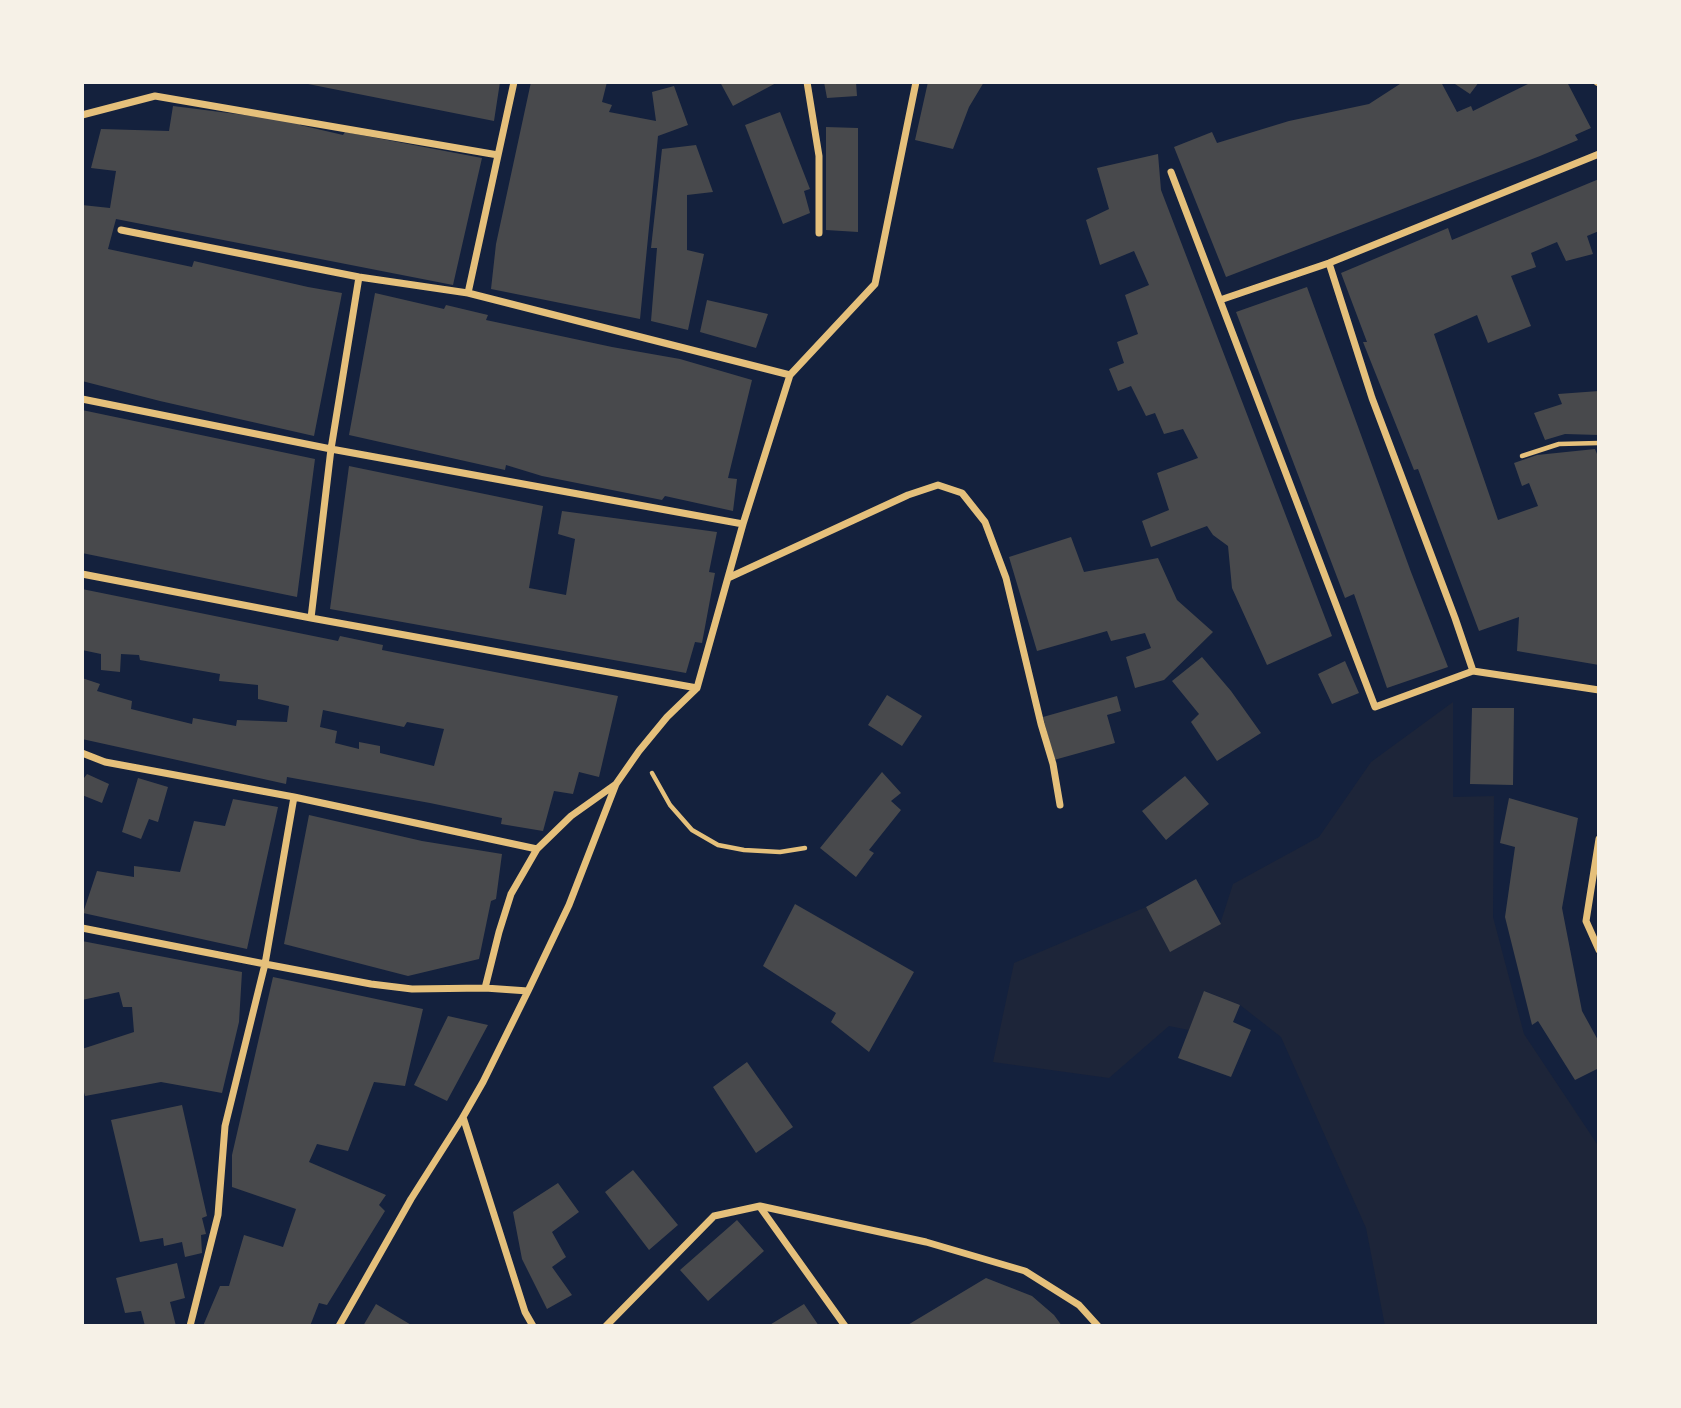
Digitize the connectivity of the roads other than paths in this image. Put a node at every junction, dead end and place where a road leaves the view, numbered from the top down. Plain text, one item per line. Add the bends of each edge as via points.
1 (514, 82) edge
2 (807, 82) edge
3 (916, 82) edge
4 (82, 114) edge
5 (1599, 154) edge
6 (498, 155) junction
7 (1171, 172) dead end
8 (121, 230) dead end
9 (819, 233) dead end
10 (1329, 263) junction
11 (359, 277) junction
12 (468, 293) junction
13 (1220, 300) junction
14 (790, 375) junction
15 (82, 399) edge
16 (331, 449) junction
17 (743, 524) junction
18 (82, 574) edge
19 (728, 578) junction
20 (311, 618) junction
21 (1473, 671) junction
22 (697, 688) junction
23 (1599, 690) edge
24 (82, 753) edge
25 (616, 784) junction
26 (294, 797) junction
27 (1060, 806) dead end
28 (1599, 839) edge
29 (537, 849) junction
30 (82, 928) edge
31 (1599, 950) edge
32 (265, 964) junction
33 (485, 988) junction
34 (528, 990) junction
35 (463, 1117) junction
36 (760, 1206) junction
37 (190, 1326) edge
38 (339, 1326) edge
39 (533, 1326) edge
40 (606, 1326) edge
41 (845, 1326) edge
42 (1098, 1326) edge

1 - 6 street
2 - 9 street via 819,156
3 - 14 street via 875,284
4 - 6 street via 155,96
5 - 10 street
6 - 12 street
7 - 13 street
8 - 11 street
10 - 13 street
10 - 21 street via 1371,398
11 - 12 street
11 - 16 street
12 - 14 street
13 - 21 street via 1375,707
14 - 17 street
15 - 16 street
16 - 17 street
16 - 20 street
17 - 19 street
18 - 20 street
19 - 22 street
19 - 27 street via 908,495 938,485 962,493 985,522 1006,578
20 - 22 street
21 - 23 street
22 - 25 street via 667,717
24 - 26 street via 105,762
25 - 29 street via 570,816
25 - 34 street via 569,905
26 - 29 street
26 - 32 street
28 - 31 street via 1586,921
29 - 33 street via 511,894
30 - 32 street
32 - 33 street via 412,989
32 - 37 street via 225,1126 218,1215
33 - 34 street
34 - 35 street
35 - 38 street
35 - 39 street
36 - 40 street via 715,1216
36 - 41 street
36 - 42 street via 926,1242 1025,1270 1079,1305

